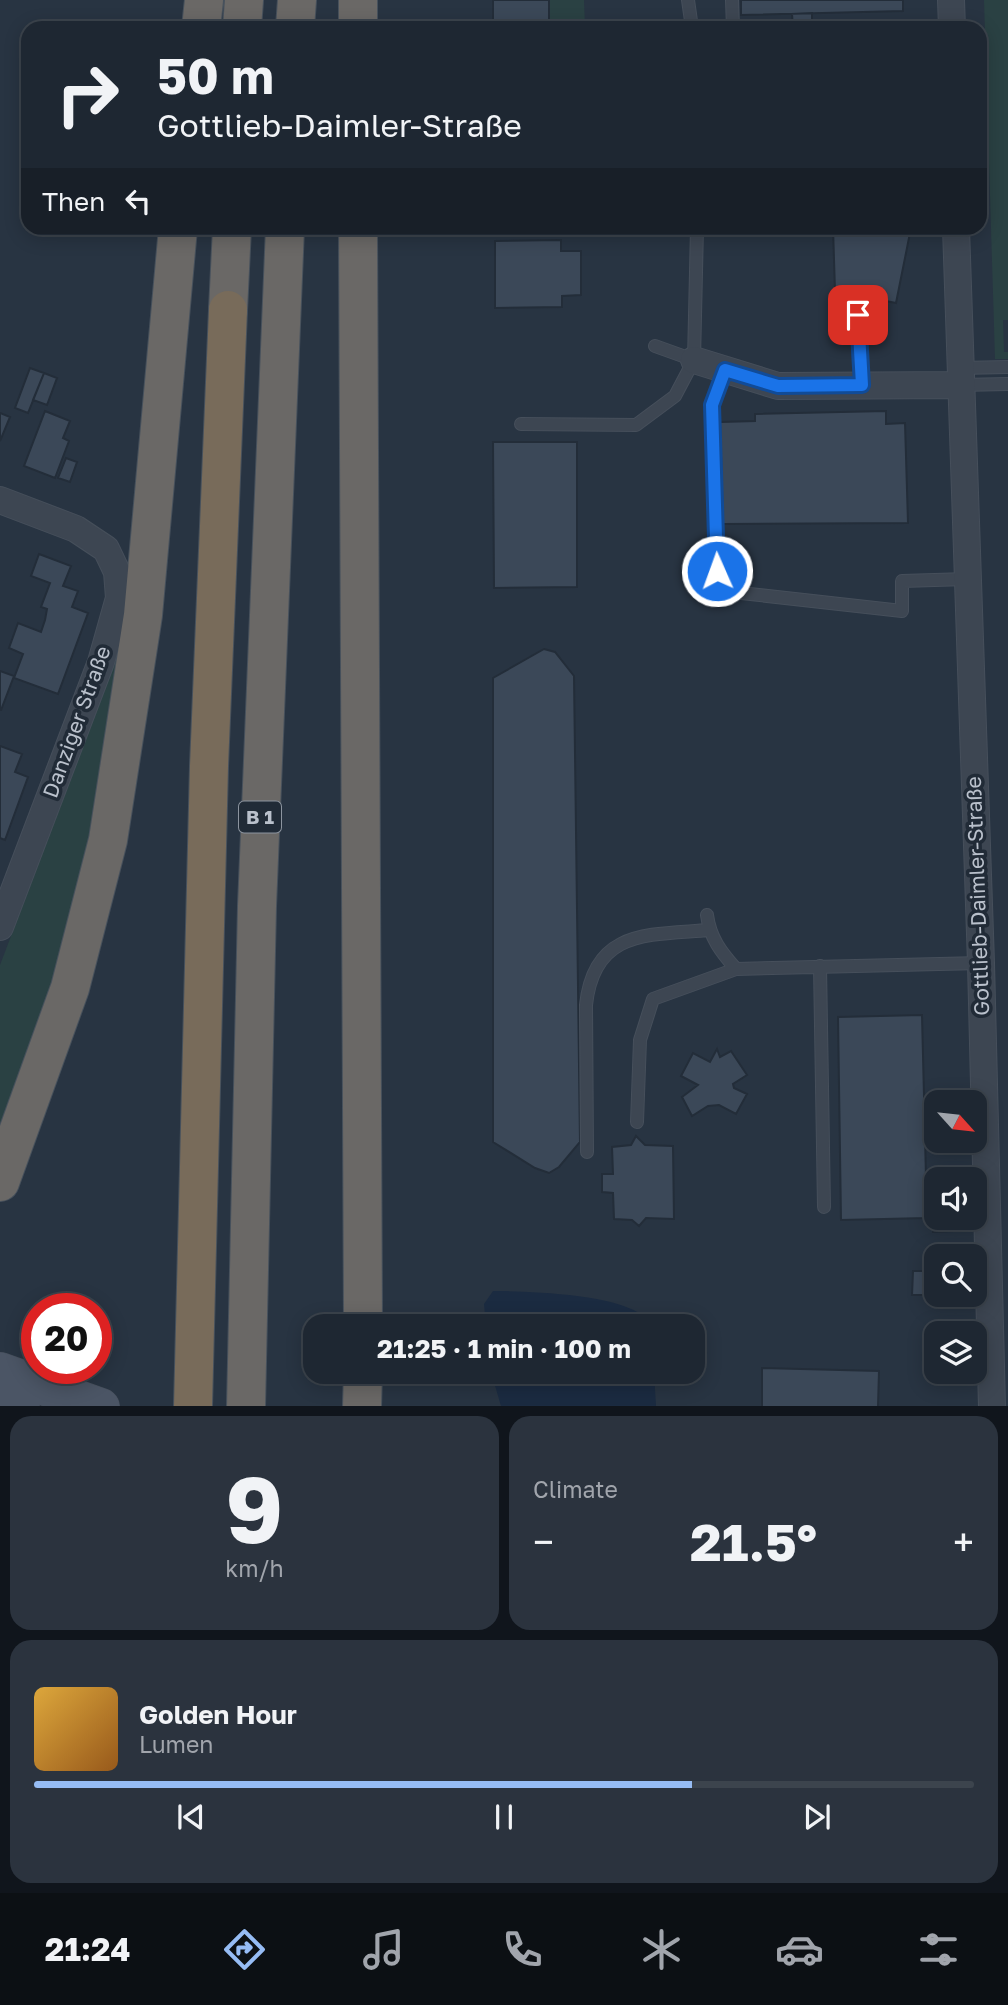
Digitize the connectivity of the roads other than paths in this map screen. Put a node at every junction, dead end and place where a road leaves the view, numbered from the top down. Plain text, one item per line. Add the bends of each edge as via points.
1 (204, 0) edge
2 (244, 0) edge
3 (297, 0) edge
4 (358, 0) edge
5 (688, 0) edge
6 (732, 0) edge
7 (951, 0) edge
8 (202, 21) edge
9 (242, 21) edge
10 (296, 21) edge
11 (358, 21) edge
12 (691, 21) edge
13 (733, 21) edge
14 (952, 21) edge
15 (177, 235) edge
16 (232, 235) edge
17 (285, 235) edge
18 (358, 235) edge
19 (697, 235) edge
20 (956, 235) edge
21 (858, 315) dead end
22 (655, 346) dead end
23 (694, 360) junction
24 (1008, 367) edge
25 (725, 370) junction
26 (960, 376) junction
27 (1008, 384) edge
28 (862, 385) junction
29 (521, 424) dead end
30 (0, 500) edge
31 (967, 579) junction
32 (708, 915) dead end
33 (1, 921) edge
34 (709, 930) junction
35 (981, 963) junction
36 (820, 966) junction
37 (736, 969) junction
38 (637, 1122) dead end
39 (587, 1152) dead end
40 (0, 1182) edge
41 (824, 1207) dead end
42 (998, 1238) edge
43 (363, 1314) edge
44 (0, 1371) edge
45 (0, 1396) edge
46 (21, 1406) edge
47 (102, 1406) edge
48 (193, 1406) edge
49 (246, 1406) edge
50 (992, 1406) edge

1 - 8 highway
2 - 9 highway
3 - 10 highway
4 - 11 highway
5 - 12 lane
6 - 13 lane
7 - 14 street
15 - 40 highway via 143,615 108,840 70,988
16 - 48 highway, B 1 via 209,766
17 - 49 highway, B 1 via 257,906
18 - 43 highway
19 - 23 lane
20 - 26 street, Gottlieb-Daimler-Straße
21 - 28 lane
22 - 23 lane
23 - 25 street
23 - 29 lane via 675,396 636,425
24 - 26 lane
25 - 28 street via 778,386
25 - 31 lane via 712,405 717,571 725,585 741,593 902,611 902,581
26 - 27 lane
26 - 28 street
26 - 31 street, Gottlieb-Daimler-Straße
30 - 33 street, Danziger Straße via 76,529 106,549 117,572 118,598 102,662
31 - 35 street, Gottlieb-Daimler-Straße
32 - 34 lane
34 - 37 lane
34 - 39 lane via 631,937 615,945 596,965 588,981 586,1005
35 - 36 lane
35 - 42 street, Gottlieb-Daimler-Straße
36 - 37 lane
36 - 41 lane
37 - 38 lane via 653,999 640,1040
42 - 50 street, Gottlieb-Daimler-Straße
44 - 47 main road
45 - 46 main road

